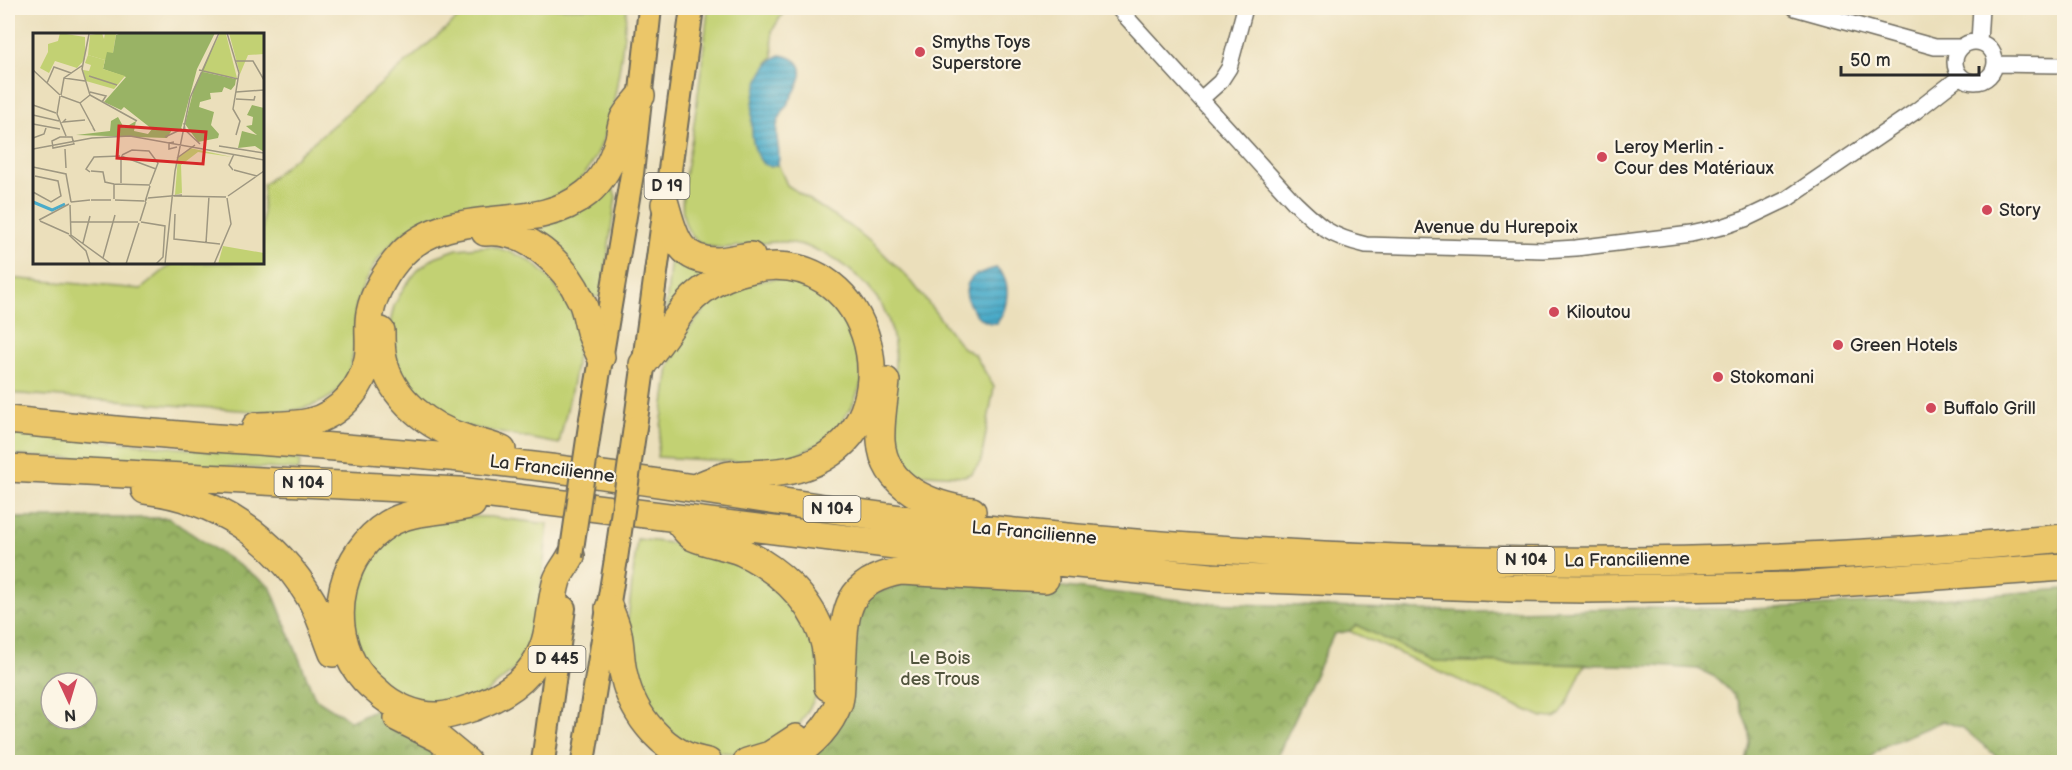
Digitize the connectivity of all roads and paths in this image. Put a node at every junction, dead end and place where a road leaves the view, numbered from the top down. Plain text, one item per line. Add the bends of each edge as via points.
1 (650, 8) edge
2 (692, 8) edge
3 (1118, 8) edge
4 (1245, 8) edge
5 (1795, 8) edge
6 (1981, 8) edge
7 (1979, 42) junction
8 (1995, 58) junction
9 (1958, 61) junction
10 (2063, 66) edge
11 (641, 96) junction
12 (1201, 99) junction
13 (665, 204) junction
14 (601, 357) junction
15 (643, 364) junction
16 (8, 420) edge
17 (226, 438) junction
18 (533, 466) junction
19 (8, 468) edge
20 (110, 474) junction
21 (694, 487) junction
22 (581, 489) joint
23 (626, 495) joint
24 (495, 496) junction
25 (675, 519) junction
26 (1010, 532) junction
27 (2064, 538) edge
28 (571, 556) junction
29 (1088, 566) junction
30 (2064, 567) edge
31 (609, 608) junction
32 (467, 762) edge
33 (543, 762) edge
34 (584, 762) edge
35 (708, 762) edge
36 (747, 762) edge
37 (783, 762) edge

1 - 11 main road, D 19
2 - 13 main road, D 19
3 - 12 street, Avenue du Hurepoix
4 - 12 street via 1229,68
5 - 9 street via 1935,47
6 - 7 street
7 - 8 street via 1990,47
7 - 9 street via 1966,43
8 - 9 street via 1990,75 1980,81 1966,80
8 - 10 street
9 - 12 street, Avenue du Hurepoix via 1935,97 1787,199 1746,219 1692,234 1543,250 1394,246 1342,239 1320,227 1294,202
11 - 14 main road, D 19
11 - 17 highway via 624,118 614,156 604,175 568,206 521,219 453,225 423,237 403,253 386,273 374,300 369,358 361,381 342,407 313,421 256,426
13 - 15 main road, D 19
13 - 26 highway via 677,241 693,256 719,261 767,254 801,258 830,271 854,289 875,320 884,349 881,442 885,462 896,479 916,495 935,504 981,512
14 - 18 highway via 582,300 567,277 550,257 523,238 495,231 455,234 428,245 395,276 381,327 383,359 404,399 417,413 446,431 491,445
14 - 22 main road, D 19, bridge
15 - 21 highway via 684,306 704,289 732,274 767,266 798,268 824,279 846,297 861,320 872,381 865,408 849,436 825,457 795,470 728,475
15 - 23 main road, D 19, bridge
16 - 17 highway, La Francilienne / N 104
17 - 18 highway, La Francilienne / N 104
18 - 21 highway, La Francilienne / N 104
19 - 20 highway, La Francilienne / N 104
20 - 24 highway, La Francilienne / N 104
20 - 32 highway via 139,490 173,494 220,511 263,540 312,601 340,670 356,690 376,709 438,738
21 - 26 highway, La Francilienne / N 104
22 - 28 main road, D 445, bridge
23 - 31 main road, D 445, bridge
24 - 25 highway, La Francilienne / N 104
24 - 28 highway via 458,508 411,514 389,524 364,544 351,566 342,591 339,618 345,643 353,664 387,702 436,716 486,703 509,689 527,674 543,651 557,578
25 - 29 highway, La Francilienne / N 104
25 - 36 highway via 691,536 741,552 788,582 806,603 822,632 828,675 823,708 789,744
26 - 27 highway, La Francilienne / N 104 via 1324,556 1586,561 1797,557
28 - 33 main road, D 445
29 - 30 highway, La Francilienne / N 104 via 1211,577 1586,589 1796,585
29 - 37 highway via 1056,580 901,571 880,575 864,585 849,603 839,701 824,730 797,755
31 - 34 main road, D 445
31 - 35 highway via 618,633 624,678 643,720 659,738 681,753

